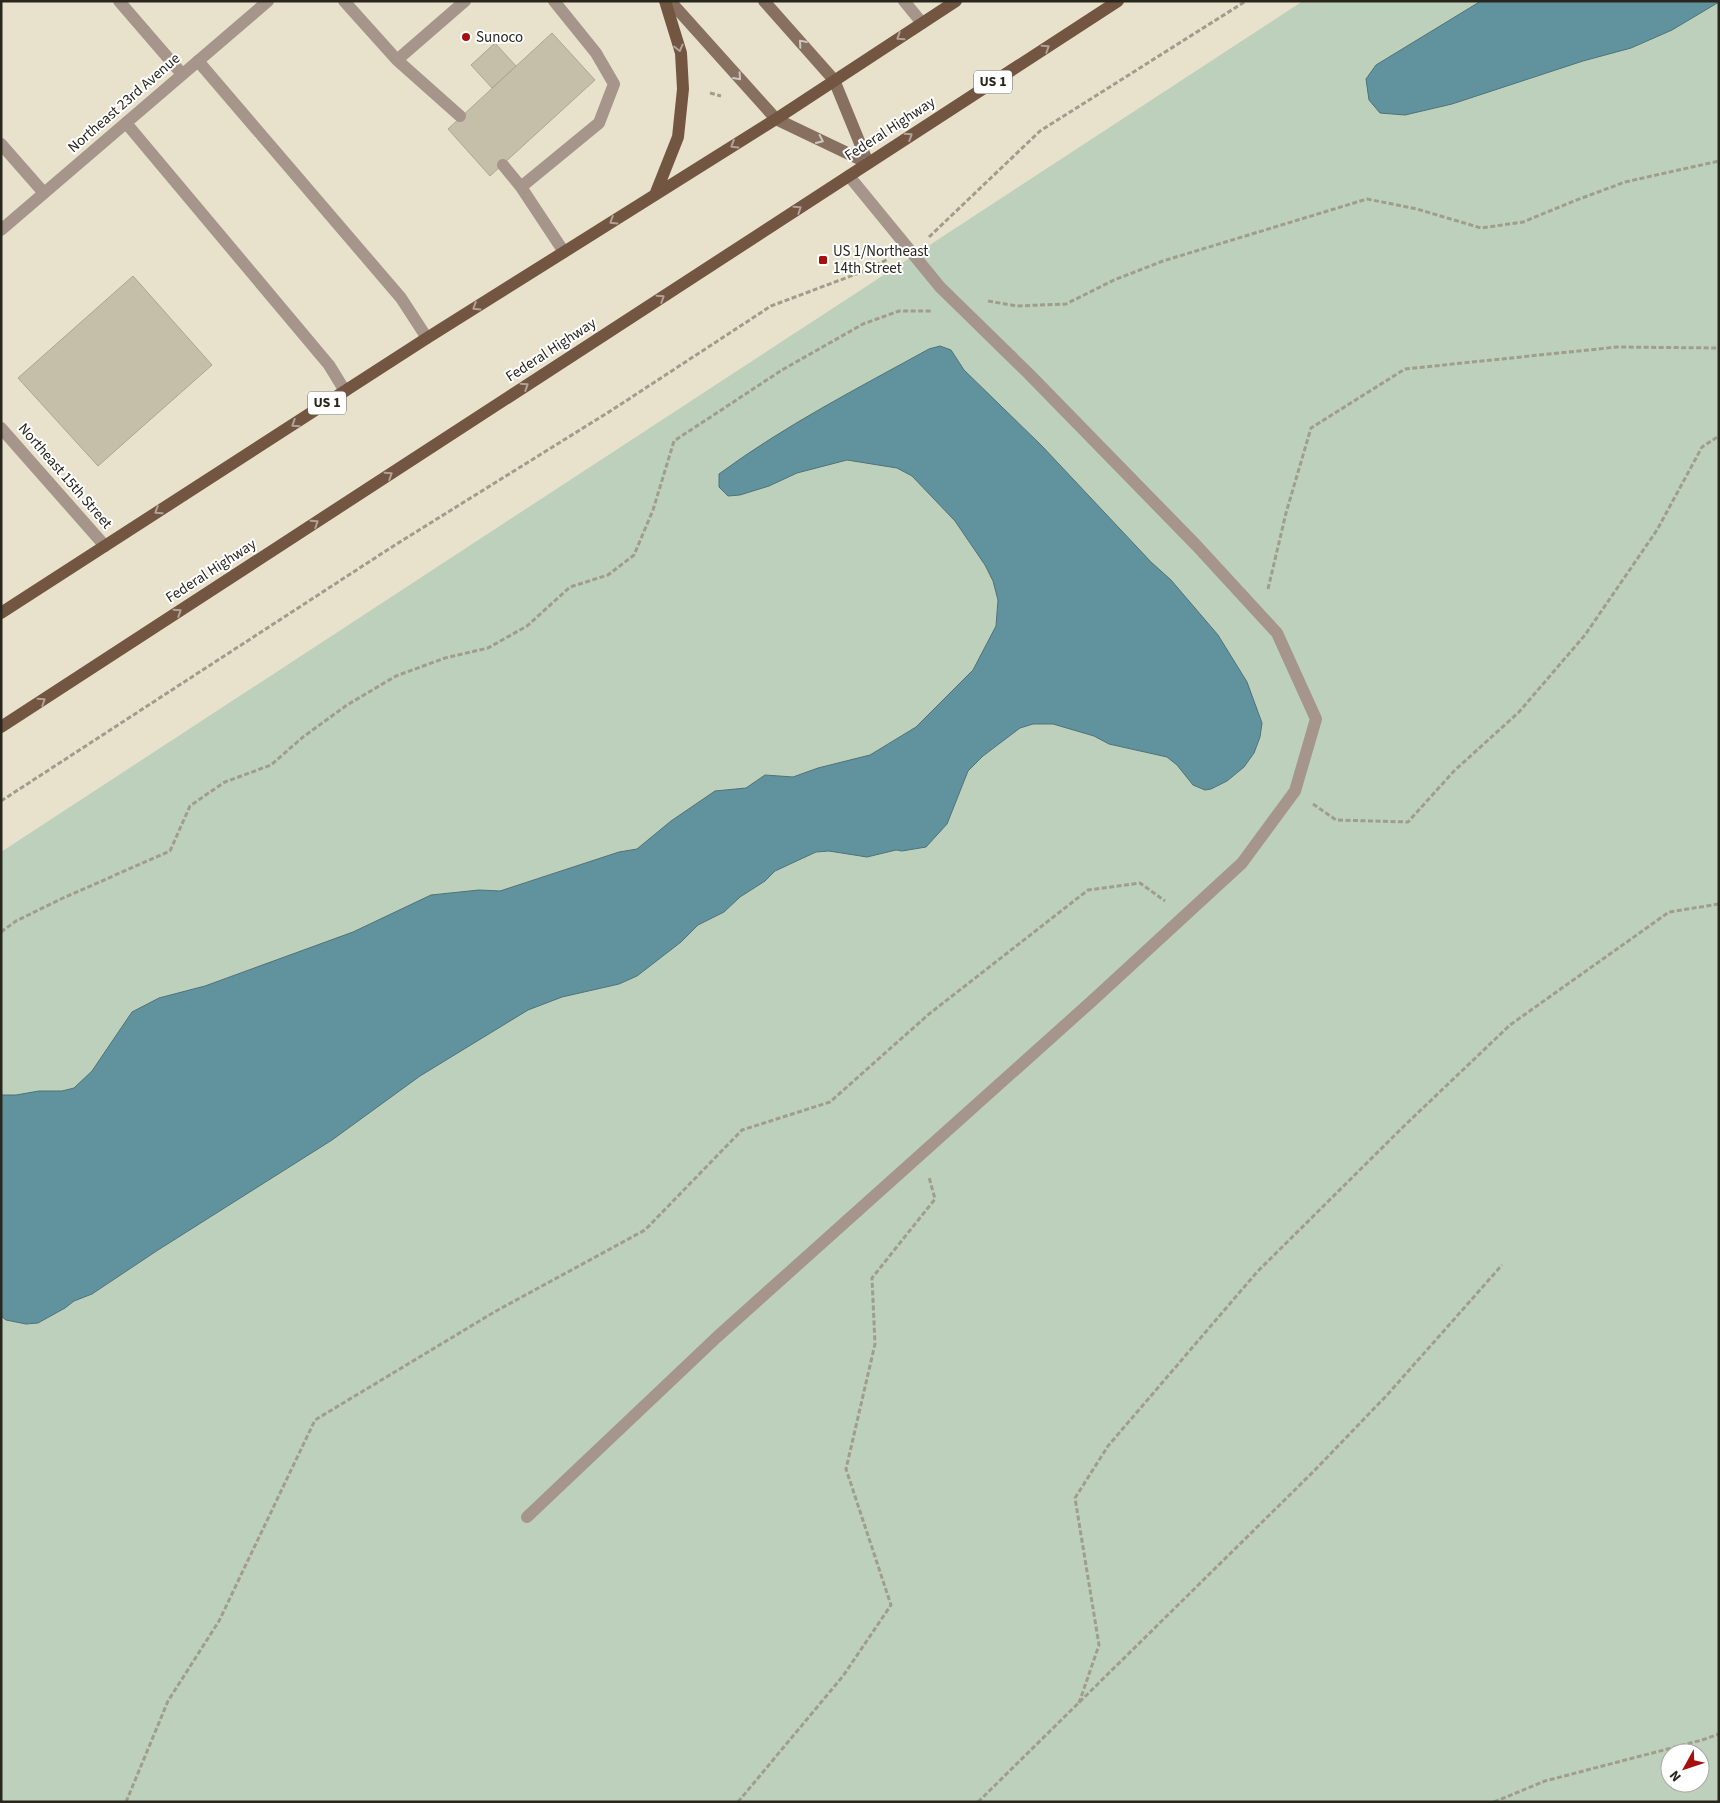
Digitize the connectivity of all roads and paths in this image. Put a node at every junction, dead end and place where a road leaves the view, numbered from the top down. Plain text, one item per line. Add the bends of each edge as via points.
1 (120, 1) edge
2 (268, 1) edge
3 (344, 1) edge
4 (465, 1) edge
5 (554, 1) edge
6 (665, 1) edge
7 (670, 1) edge
8 (764, 1) edge
9 (904, 1) edge
10 (956, 1) edge
11 (1118, 1) edge
12 (1246, 1) edge
13 (922, 23) junction
14 (397, 60) junction
15 (198, 61) junction
16 (182, 74) junction
17 (834, 80) junction
18 (710, 93) dead end
19 (724, 99) dead end
20 (460, 116) dead end
21 (776, 119) junction
22 (126, 123) junction
23 (1, 144) edge
24 (1719, 161) edge
25 (868, 163) junction
26 (503, 165) dead end
27 (849, 176) junction
28 (520, 187) junction
29 (44, 193) junction
30 (655, 195) junction
31 (1, 230) edge
32 (907, 248) junction
33 (564, 252) junction
34 (964, 310) junction
35 (427, 338) junction
36 (1719, 348) edge
37 (345, 391) junction
38 (1, 428) edge
39 (1719, 436) edge
40 (105, 546) junction
41 (1, 613) edge
42 (1262, 616) junction
43 (1, 727) edge
44 (1295, 791) junction
45 (1, 801) edge
46 (1719, 904) edge
47 (1185, 916) junction
48 (1, 932) edge
49 (924, 1152) junction
50 (1502, 1265) dead end
51 (527, 1517) dead end
52 (1079, 1703) junction
53 (1719, 1734) edge
54 (126, 1802) edge
55 (738, 1802) edge
56 (978, 1802) edge
57 (1494, 1802) edge

1 - 16 street
2 - 15 street, Northeast 23rd Avenue
3 - 14 street
4 - 14 street
5 - 28 street via 596,53 614,84 599,123
6 -> 30 main road via 681,53 683,89 678,137
7 -> 21 main road
17 -> 8 main road
9 - 13 street
10 - 13 main road, US 1
25 -> 11 main road, Federal Highway / US 1
12 - 32 path via 1040,131 930,236
13 -> 17 main road, US 1
14 - 20 street
15 - 16 street, Northeast 23rd Avenue
15 - 35 street via 401,298
16 - 22 street, Northeast 23rd Avenue
17 - 21 main road, US 1
17 - 25 main road
18 - 19 path
21 -> 25 main road
21 -> 30 main road, US 1
22 - 29 street, Northeast 23rd Avenue
22 - 37 street via 329,365
23 - 29 street
24 - 34 path via 1625,182 1523,222 1481,228 1367,198 1163,261 1066,304 1017,306 989,300
25 - 27 main road, Federal Highway / US 1
26 - 28 street
27 - 32 street
43 -> 27 main road, Federal Highway / US 1
28 - 33 street
29 - 31 street, Northeast 23rd Avenue
30 -> 33 main road, US 1
32 - 34 street
32 - 45 path via 867,270 771,306 612,410 386,550
33 -> 35 main road, US 1
34 - 42 street
34 - 48 path via 899,311 863,324 782,370 674,441 653,510 634,555 608,575 570,587 527,626 488,648 445,658 396,676 355,700 303,737 271,765 225,782 190,806 170,851 16,921
35 - 37 main road, US 1
36 - 42 path via 1618,347 1405,369 1311,428 1286,513
37 -> 40 main road, US 1
38 - 40 street, Northeast 15th Street
39 - 44 path via 1702,447 1657,530 1585,635 1519,712 1454,771 1408,822 1336,820
40 - 41 main road, US 1
42 - 44 street via 1277,632 1316,719
44 - 47 street via 1242,863
46 - 52 path via 1669,912 1510,1025 1257,1272 1108,1446 1075,1498 1098,1645
47 - 49 street
47 - 54 path via 1140,883 1088,890 929,1014 830,1102 742,1130 644,1230 496,1311 315,1420 219,1621 168,1701
49 - 51 street via 717,1338
49 - 55 path via 935,1199 872,1278 875,1344 846,1468 891,1605 843,1676
50 - 52 path via 1388,1394 1314,1471
52 - 56 path
53 - 57 path via 1545,1781

